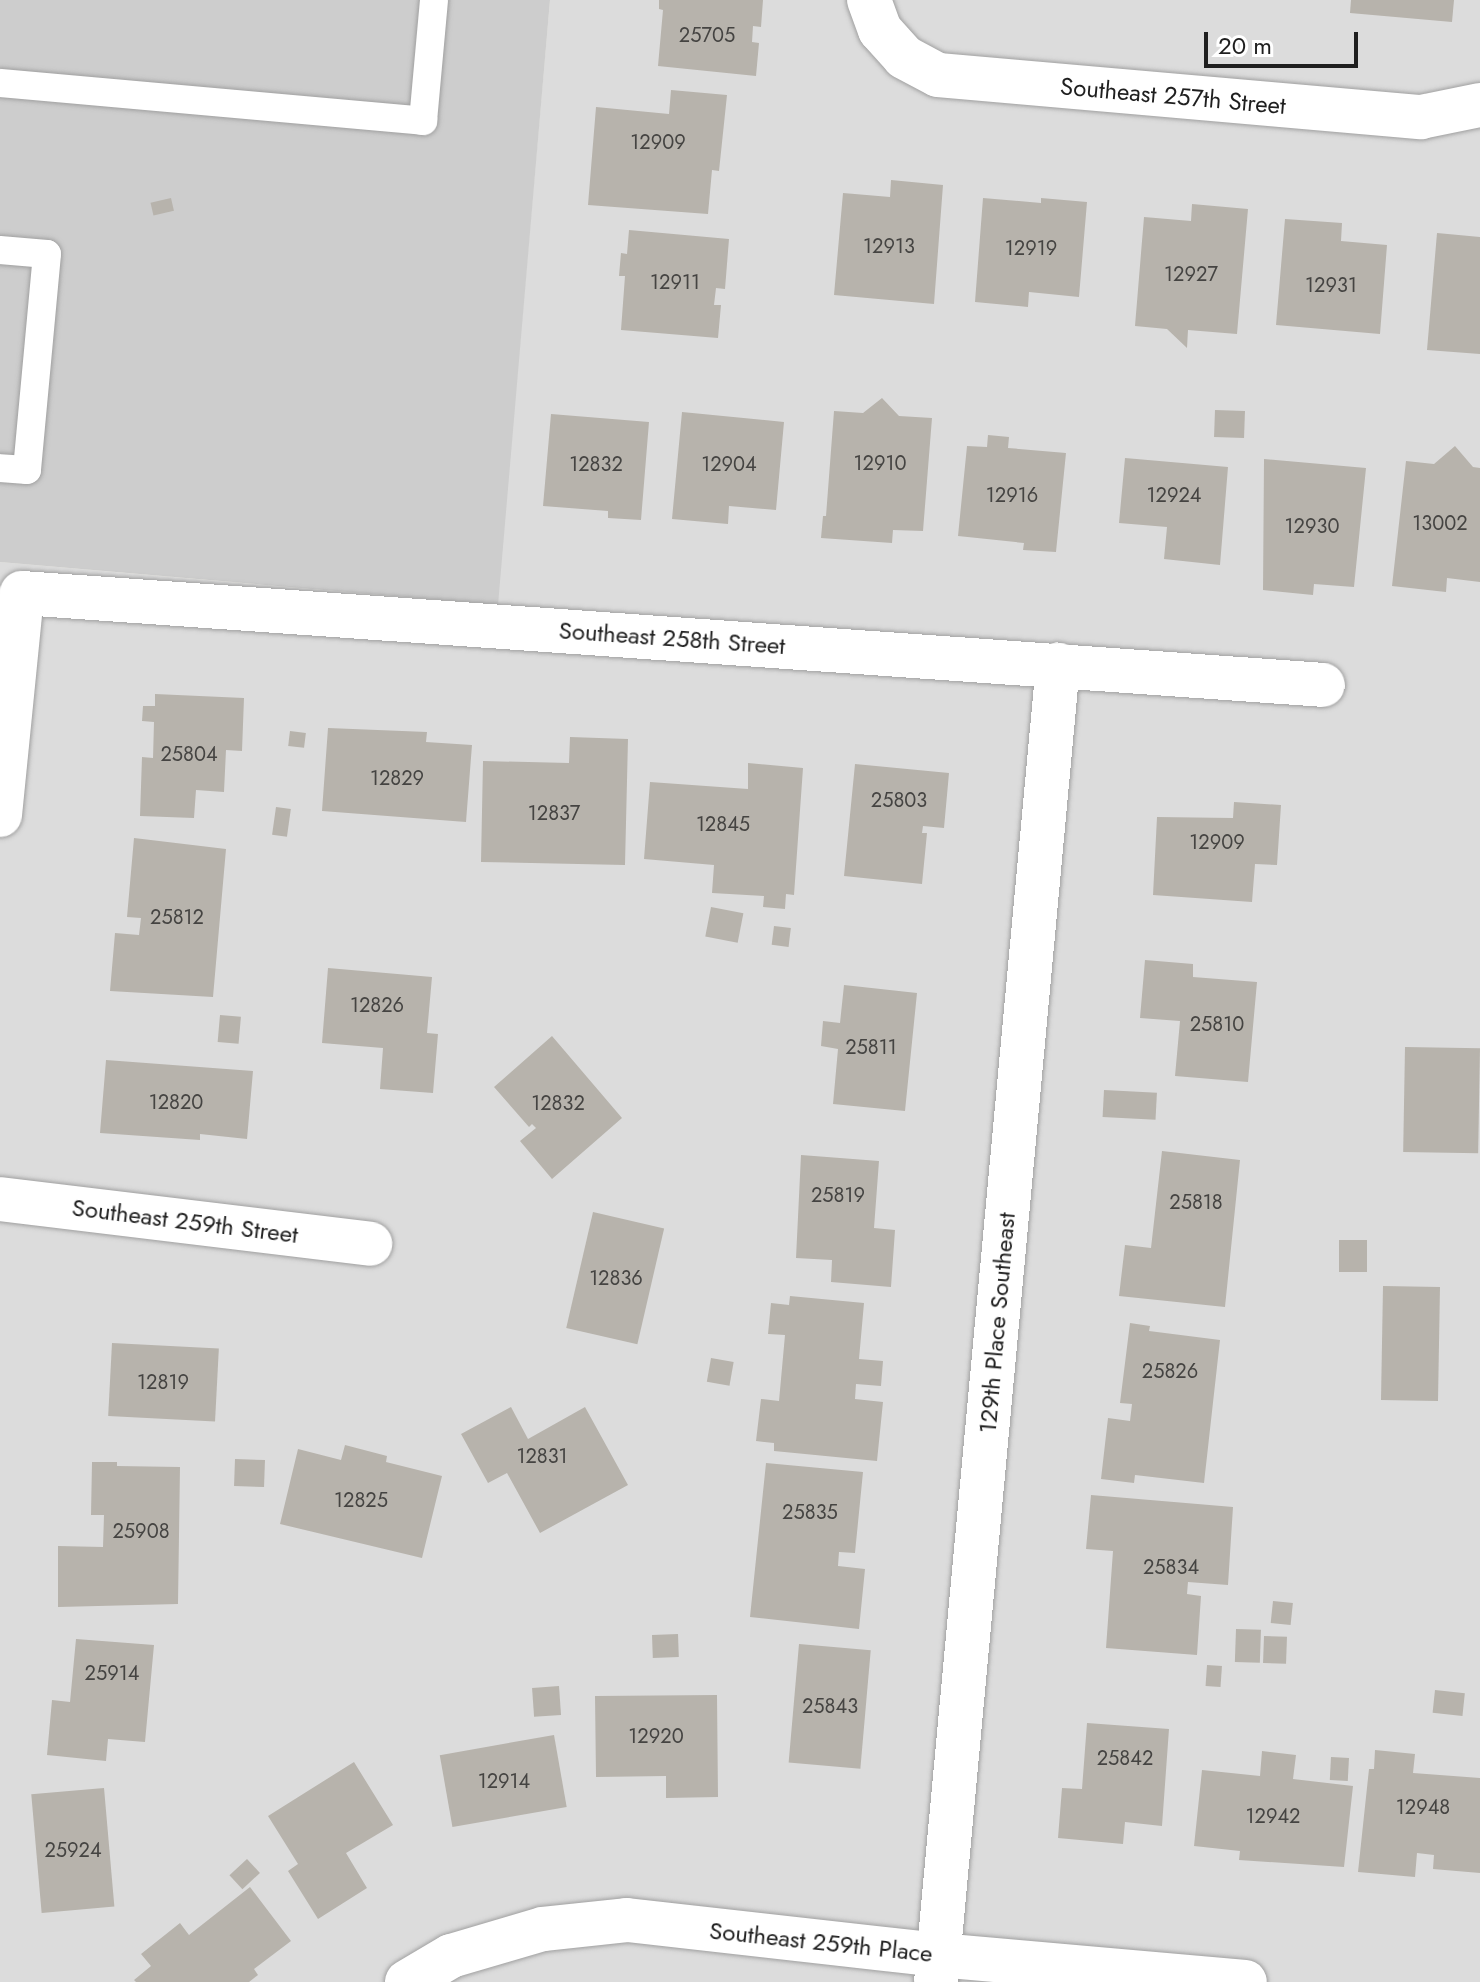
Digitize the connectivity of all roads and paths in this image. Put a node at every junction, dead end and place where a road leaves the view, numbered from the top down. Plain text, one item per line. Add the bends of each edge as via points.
1 (434, 0) edge
2 (874, 15) edge
3 (0, 83) edge
4 (1480, 105) edge
5 (0, 250) edge
6 (0, 468) edge
7 (1058, 665) junction
8 (1323, 685) dead end
9 (0, 815) edge
10 (0, 1199) edge
11 (370, 1244) dead end
12 (937, 1969) edge
13 (407, 1982) edge
14 (1245, 1982) edge

1 - 3 lane via 423,121
2 - 4 street, Southeast 257th Street via 904,57 938,75 1421,117
5 - 6 lane via 47,254 27,470
7 - 8 street, Southeast 258th Street
7 - 9 street, Southeast 258th Street via 22,593
7 - 12 street, 129th Place Southeast
10 - 11 street, Southeast 259th Street
12 - 13 street, Southeast 259th Place via 627,1920 543,1929 451,1956
12 - 14 street, Southeast 259th Place

